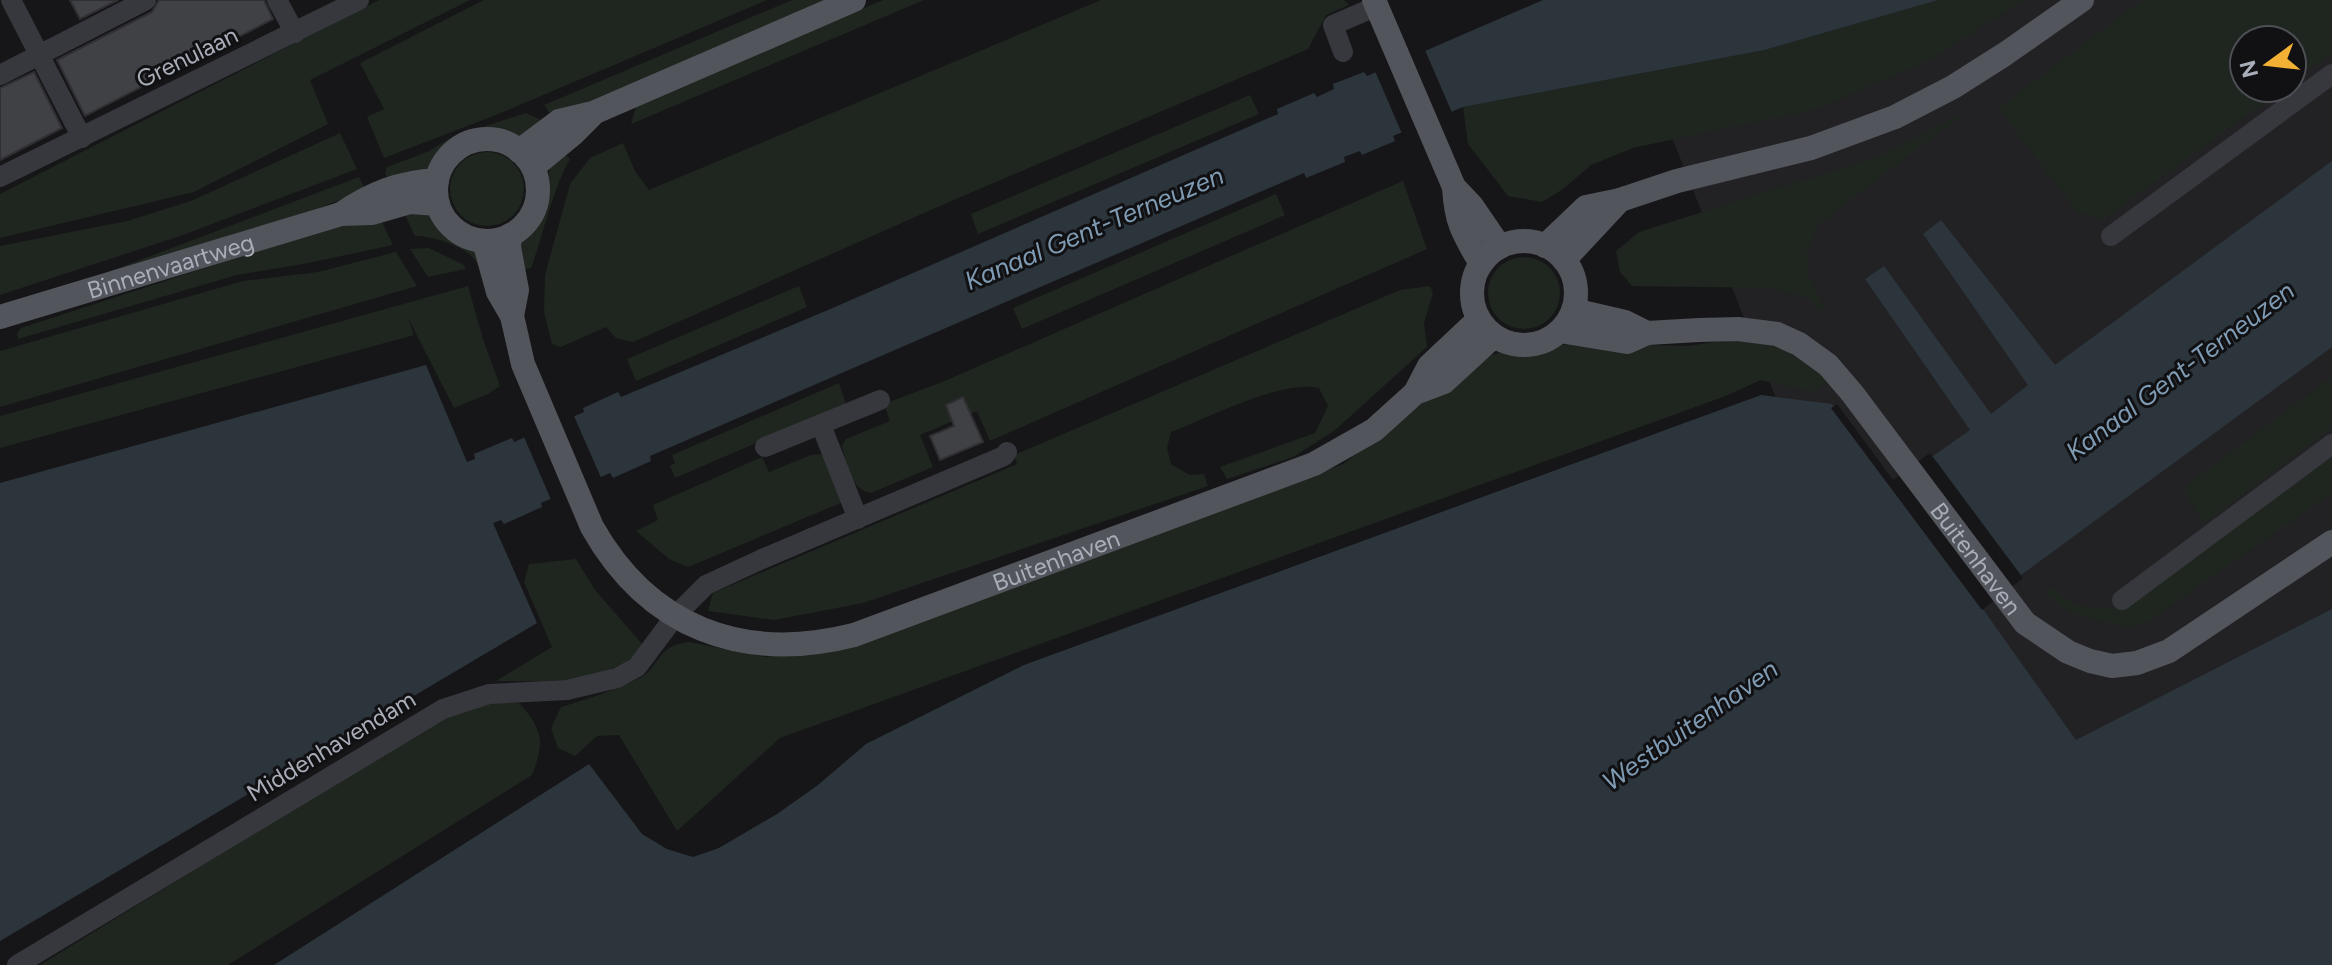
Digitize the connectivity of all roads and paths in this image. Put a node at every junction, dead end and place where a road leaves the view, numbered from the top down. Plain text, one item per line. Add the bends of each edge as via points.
1 (11, 0) edge
2 (146, 0) edge
3 (277, 0) edge
4 (359, 0) edge
5 (854, 0) edge
6 (2082, 0) edge
7 (1376, 3) edge
8 (295, 33) junction
9 (1343, 52) dead end
10 (39, 54) junction
11 (2332, 74) edge
12 (0, 75) edge
13 (82, 138) junction
14 (526, 159) junction
15 (0, 177) edge
16 (437, 180) junction
17 (1454, 187) junction
18 (438, 204) junction
19 (341, 214) junction
20 (510, 235) junction
21 (2111, 236) dead end
22 (484, 241) junction
23 (1500, 247) junction
24 (1555, 253) junction
25 (1481, 264) junction
26 (1573, 310) junction
27 (512, 316) junction
28 (0, 317) edge
29 (1486, 327) junction
30 (1560, 331) junction
31 (1647, 333) junction
32 (880, 400) dead end
33 (821, 425) junction
34 (2332, 444) edge
35 (765, 447) dead end
36 (1007, 452) dead end
37 (858, 519) junction
38 (2332, 542) edge
39 (2122, 600) dead end
40 (676, 615) junction
41 (17, 965) edge

1 - 10 street
2 - 10 street
3 - 8 street
4 - 8 street, Grenulaan
5 - 14 main road via 593,113 573,134
6 - 24 main road via 1953,87 1895,117 1811,148 1586,207
7 - 9 street via 1333,25
7 - 17 main road
8 - 13 street, Grenulaan
10 - 12 street
10 - 13 street
11 - 21 street
13 - 15 street, Grenulaan
14 - 16 main road via 496,140 470,142 449,156
14 - 20 main road via 536,178 537,200 527,221
16 - 18 main road
16 - 19 main road, Binnenvaartweg via 387,188
17 - 23 main road
17 - 25 main road via 1459,227
18 - 19 main road, Binnenvaartweg via 410,202 372,213
18 - 22 main road via 460,233
19 - 28 main road, Binnenvaartweg
20 - 22 main road
20 - 27 main road, Buitenhaven via 517,290
22 - 27 main road, Buitenhaven via 498,292
23 - 24 main road via 1523,241
23 - 25 main road
24 - 26 main road via 1574,281
25 - 29 main road via 1472,297
26 - 30 main road
26 - 31 main road, Buitenhaven
27 - 40 main road, Buitenhaven via 523,364 592,527 619,569
29 - 30 main road via 1504,341 1526,345
29 - 40 main road, Buitenhaven via 1444,382 1415,393 1374,430 1292,474 854,635 821,643 761,643 714,635
30 - 31 main road, Buitenhaven via 1627,342
31 - 38 main road, Buitenhaven via 1738,329 1777,334 1799,344 1828,365 1852,393 2025,623 2068,652 2112,666 2169,651
32 - 33 street
33 - 35 street
33 - 37 street
34 - 39 street
36 - 37 street
37 - 40 street via 706,585
40 - 41 street, Middenhavendam via 637,667 617,678 567,690 489,694 443,709

